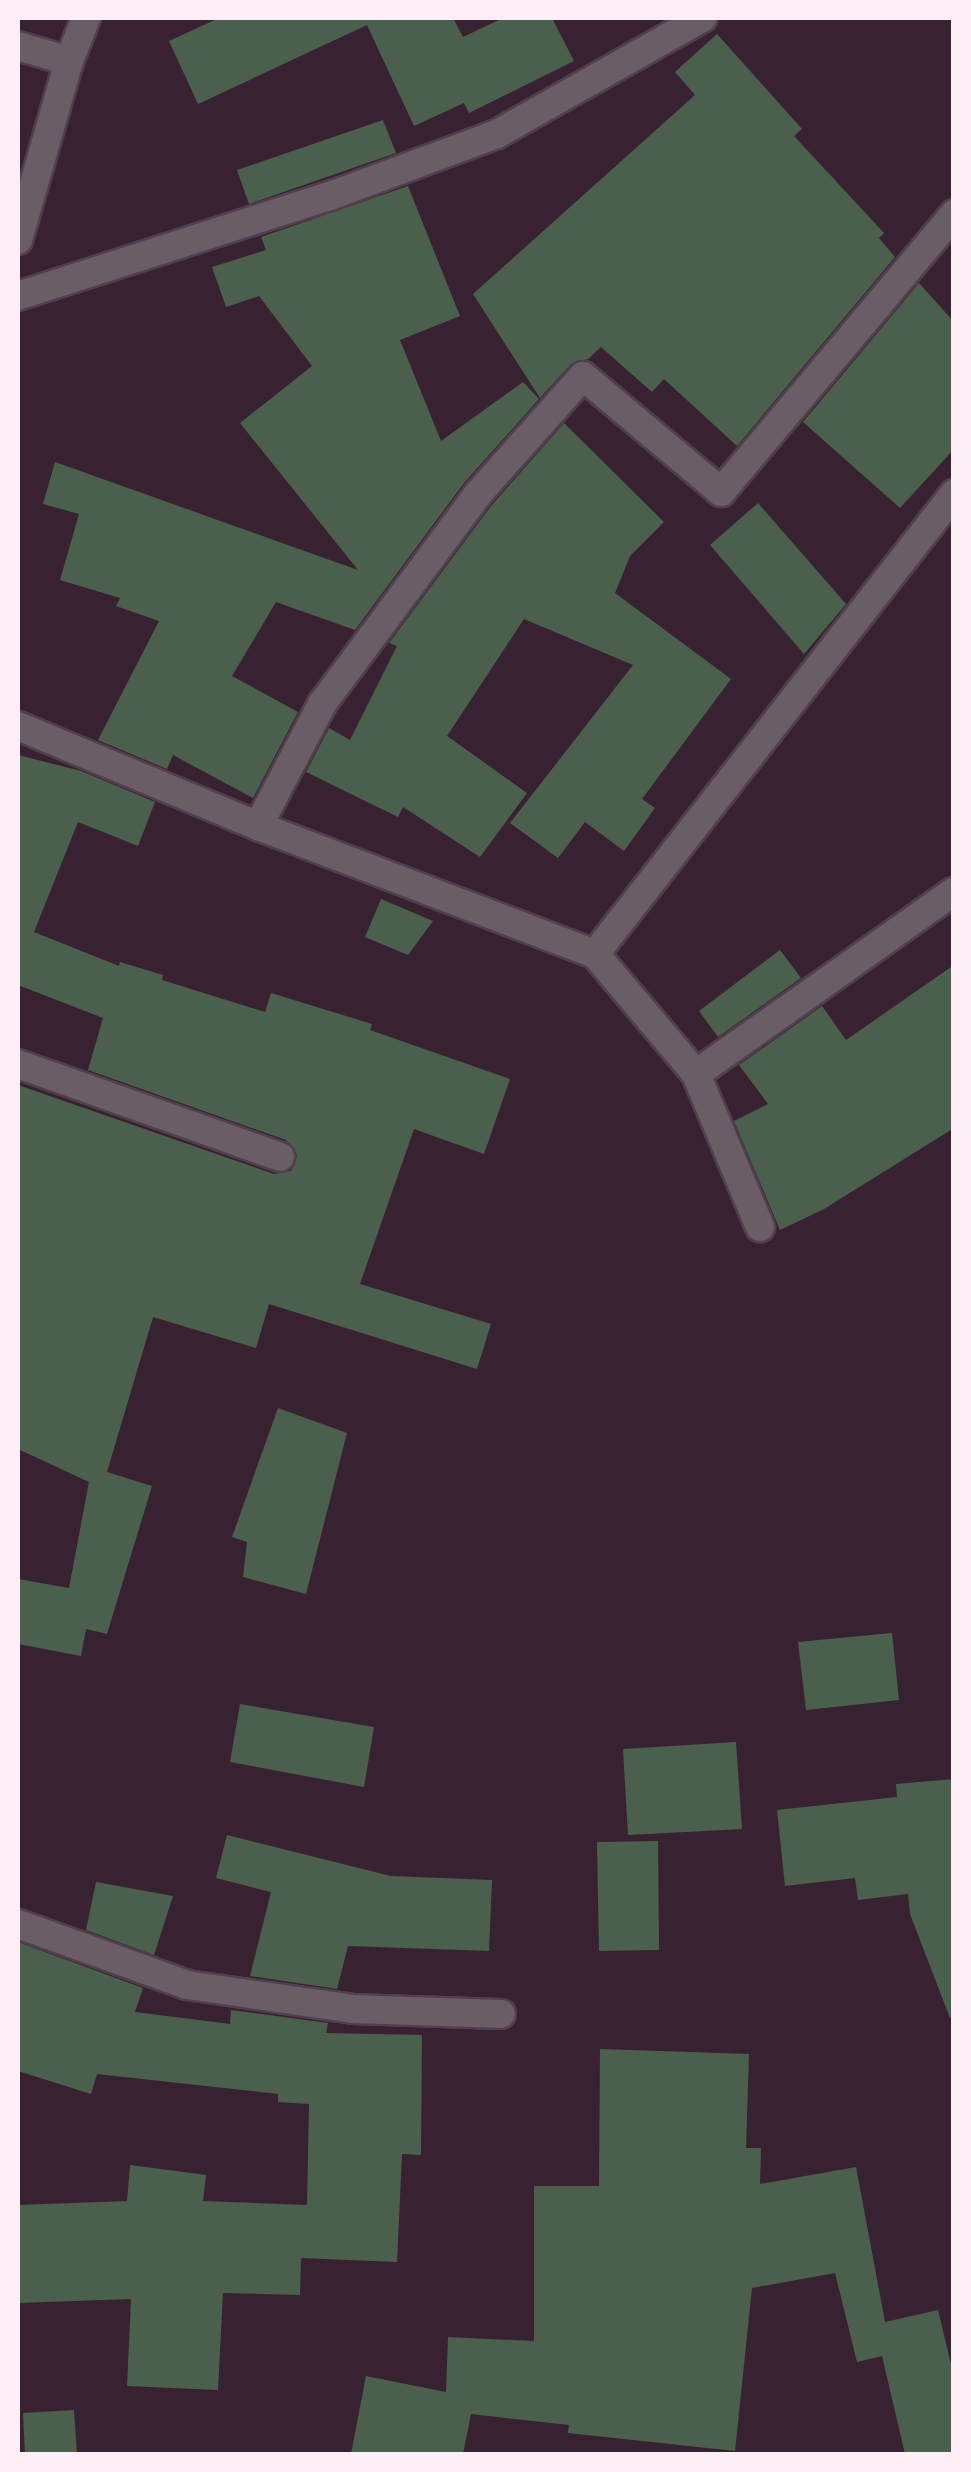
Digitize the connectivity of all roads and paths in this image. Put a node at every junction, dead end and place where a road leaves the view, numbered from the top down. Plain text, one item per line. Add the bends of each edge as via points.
1 (86, 18) edge
2 (702, 18) edge
3 (18, 46) edge
4 (69, 61) junction
5 (954, 214) edge
6 (18, 240) edge
7 (18, 296) edge
8 (954, 494) edge
9 (18, 726) edge
10 (258, 826) junction
11 (954, 891) edge
12 (596, 954) junction
13 (18, 1064) edge
14 (696, 1074) junction
15 (280, 1157) dead end
16 (760, 1227) dead end
17 (18, 1924) edge
18 (501, 2014) dead end

1 - 4 street
2 - 7 street via 498,134 330,196
3 - 4 street
4 - 6 street
5 - 10 street via 721,492 584,376 477,496 322,704
8 - 12 street
9 - 10 street
10 - 12 street
11 - 14 street
12 - 14 street
13 - 15 street
14 - 16 street
17 - 18 street via 187,1985 352,2009

